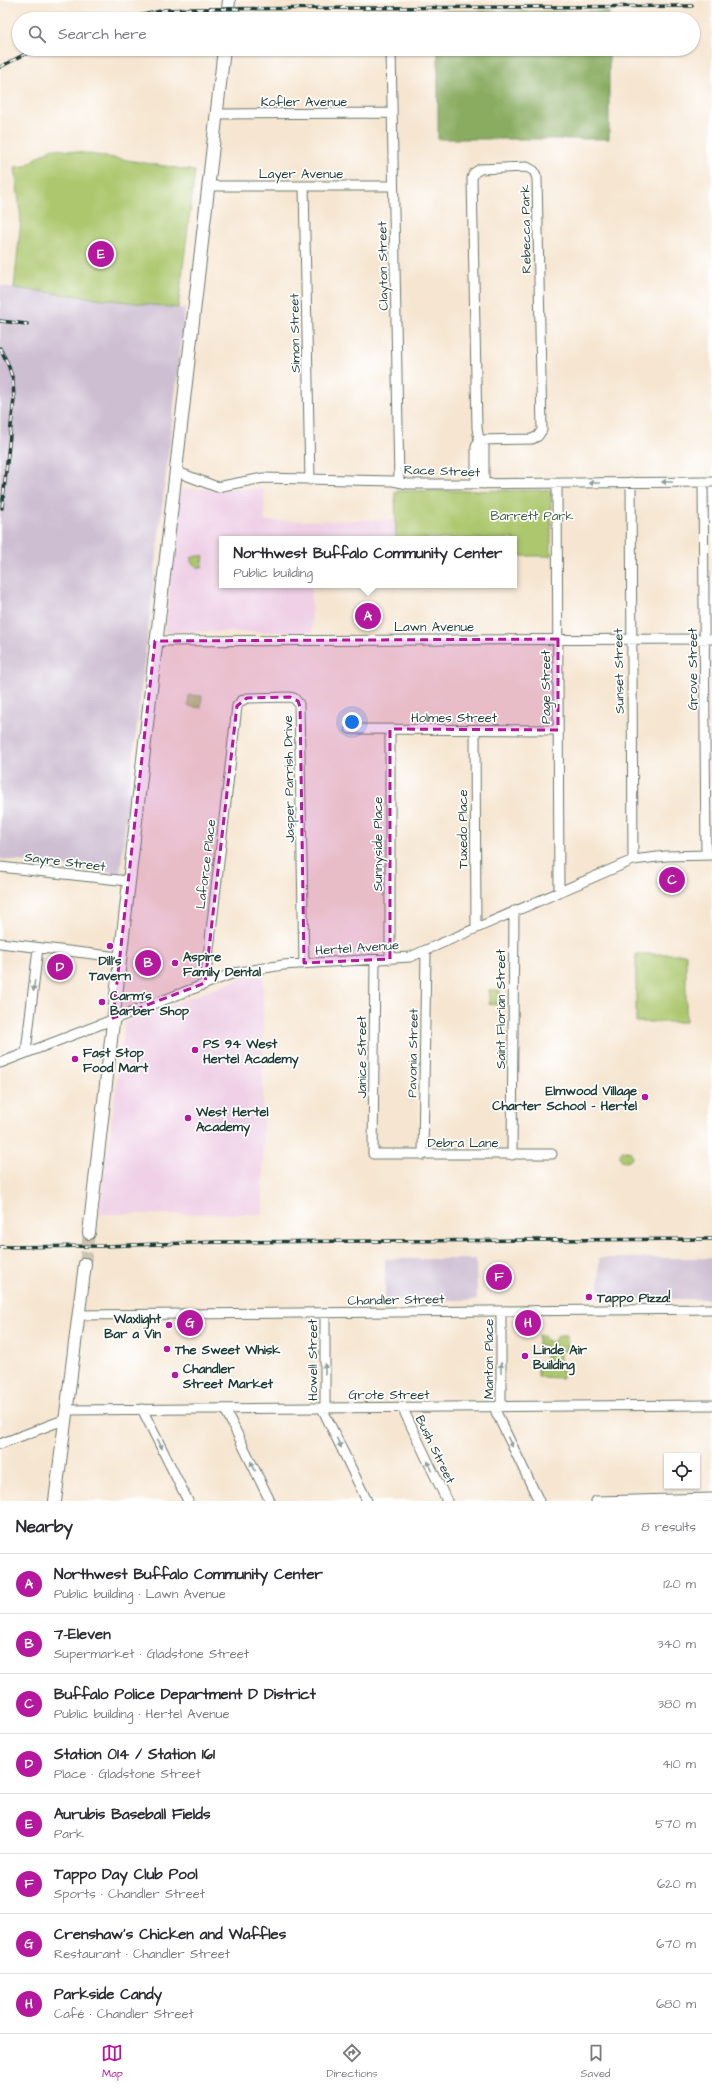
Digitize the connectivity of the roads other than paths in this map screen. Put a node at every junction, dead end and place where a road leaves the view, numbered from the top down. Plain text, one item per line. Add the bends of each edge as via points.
1 (229, 0) edge
2 (228, 12) edge
3 (223, 56) edge
4 (391, 56) edge
5 (216, 114) junction
6 (392, 114) junction
7 (208, 186) junction
8 (304, 186) junction
9 (394, 186) junction
10 (479, 440) junction
11 (174, 470) junction
12 (310, 480) junction
13 (400, 482) junction
14 (631, 482) junction
15 (708, 482) edge
16 (480, 484) junction
17 (557, 484) junction
18 (558, 639) junction
19 (708, 639) edge
20 (631, 640) junction
21 (155, 641) junction
22 (350, 729) dead end
23 (390, 730) junction
24 (475, 730) junction
25 (558, 730) junction
26 (232, 747) joint
27 (709, 855) edge
28 (633, 860) junction
29 (0, 867) edge
30 (128, 881) junction
31 (559, 891) junction
32 (514, 911) junction
33 (476, 928) junction
34 (0, 943) edge
35 (38, 948) junction
36 (426, 951) junction
37 (119, 957) junction
38 (390, 959) junction
39 (375, 960) junction
40 (304, 964) junction
41 (205, 983) junction
42 (113, 1018) junction
43 (26, 1052) junction
44 (0, 1063) edge
45 (373, 1154) joint
46 (552, 1154) dead end
47 (423, 1155) junction
48 (512, 1155) junction
49 (89, 1233) tunnel mouth
50 (85, 1264) tunnel mouth
51 (712, 1309) edge
52 (500, 1311) junction
53 (325, 1313) junction
54 (79, 1315) junction
55 (712, 1405) edge
56 (402, 1407) junction
57 (498, 1407) junction
58 (324, 1408) junction
59 (142, 1409) junction
60 (225, 1409) junction
61 (66, 1414) junction
62 (0, 1444) edge
63 (712, 1498) edge
64 (56, 1501) edge
65 (188, 1501) edge
66 (270, 1501) edge
67 (367, 1501) edge
68 (447, 1501) edge
69 (539, 1501) edge
70 (596, 1501) edge

1 - 2 main road
3 - 5 main road
4 - 6 street, Clayton Street
5 - 6 street, Kofler Avenue
5 - 7 main road
6 - 9 street, Clayton Street
7 - 8 street, Layer Avenue
7 - 11 main road
8 - 9 street, Layer Avenue
8 - 12 street, Simon Street
9 - 13 street, Clayton Street
10 - 10 street, Rebecca Park via 472,178 480,169 527,167 534,171 537,178 542,430 532,439
10 - 16 street, Rebecca Park via 484,447
11 - 12 street, Race Street via 217,487 262,478
11 - 21 main road
12 - 13 street, Race Street
13 - 16 street, Race Street
15 -> 14 street, Race Street
14 -> 17 street, Race Street
14 - 20 street, Sunset Street
15 - 19 street, Grove Street
16 - 17 street, Race Street
17 - 18 street, Page Street
18 - 20 street, Lawn Avenue
18 - 21 street, Lawn Avenue
18 - 25 street, Page Street
19 - 20 street, Lawn Avenue
19 - 27 street, Grove Street
20 - 28 street, Sunset Street
21 - 30 main road
22 - 23 street, Holmes Street
23 - 24 street, Holmes Street
23 - 38 street, Sunnyside Place
24 - 25 street, Holmes Street
24 - 33 street, Tuxedo Place
25 - 31 street, Page Street
26 - 40 street, Jasper Parrish Drive via 237,706 241,700 290,697 298,701
26 - 41 street, Laforce Place
27 - 28 street, Hertel Avenue
28 - 31 street, Hertel Avenue
29 - 30 street, Sayre Street
30 - 37 main road
31 - 32 street, Hertel Avenue
32 - 33 street, Hertel Avenue
32 - 48 street, Saint Florian Street
33 - 36 street, Hertel Avenue
34 - 35 street
35 - 37 street
35 -> 43 street
36 - 38 street, Hertel Avenue via 410,957
36 - 47 street, Pavonia Street
37 - 42 main road
38 - 39 street, Hertel Avenue
39 - 40 street, Hertel Avenue
39 - 45 street, Janice Street
40 - 41 street, Hertel Avenue via 258,967
41 - 42 street, Hertel Avenue
42 - 43 street, Hertel Avenue
42 - 49 main road
43 - 44 street, Hertel Avenue
45 - 47 street, Debra Lane
46 - 48 street, Debra Lane
47 - 48 street, Debra Lane
50 - 54 main road
51 - 52 street, Chandler Street
52 - 53 street, Chandler Street
57 -> 52 street, Manton Place
53 - 54 street, Chandler Street
58 -> 53 street, Howell Street
54 - 61 main road
55 - 57 street, Grote Street
56 - 57 street, Grote Street
56 - 58 street, Grote Street
68 -> 56 street, Bush Street
57 -> 69 street, Manton Place via 496,1412
58 - 60 street, Grote Street
58 -> 67 street, Howell Street
59 - 60 street, Grote Street
59 - 61 street, Grote Street
59 -> 65 street
66 -> 60 street
61 - 62 street, Grote Street
61 - 64 main road
63 - 70 street

